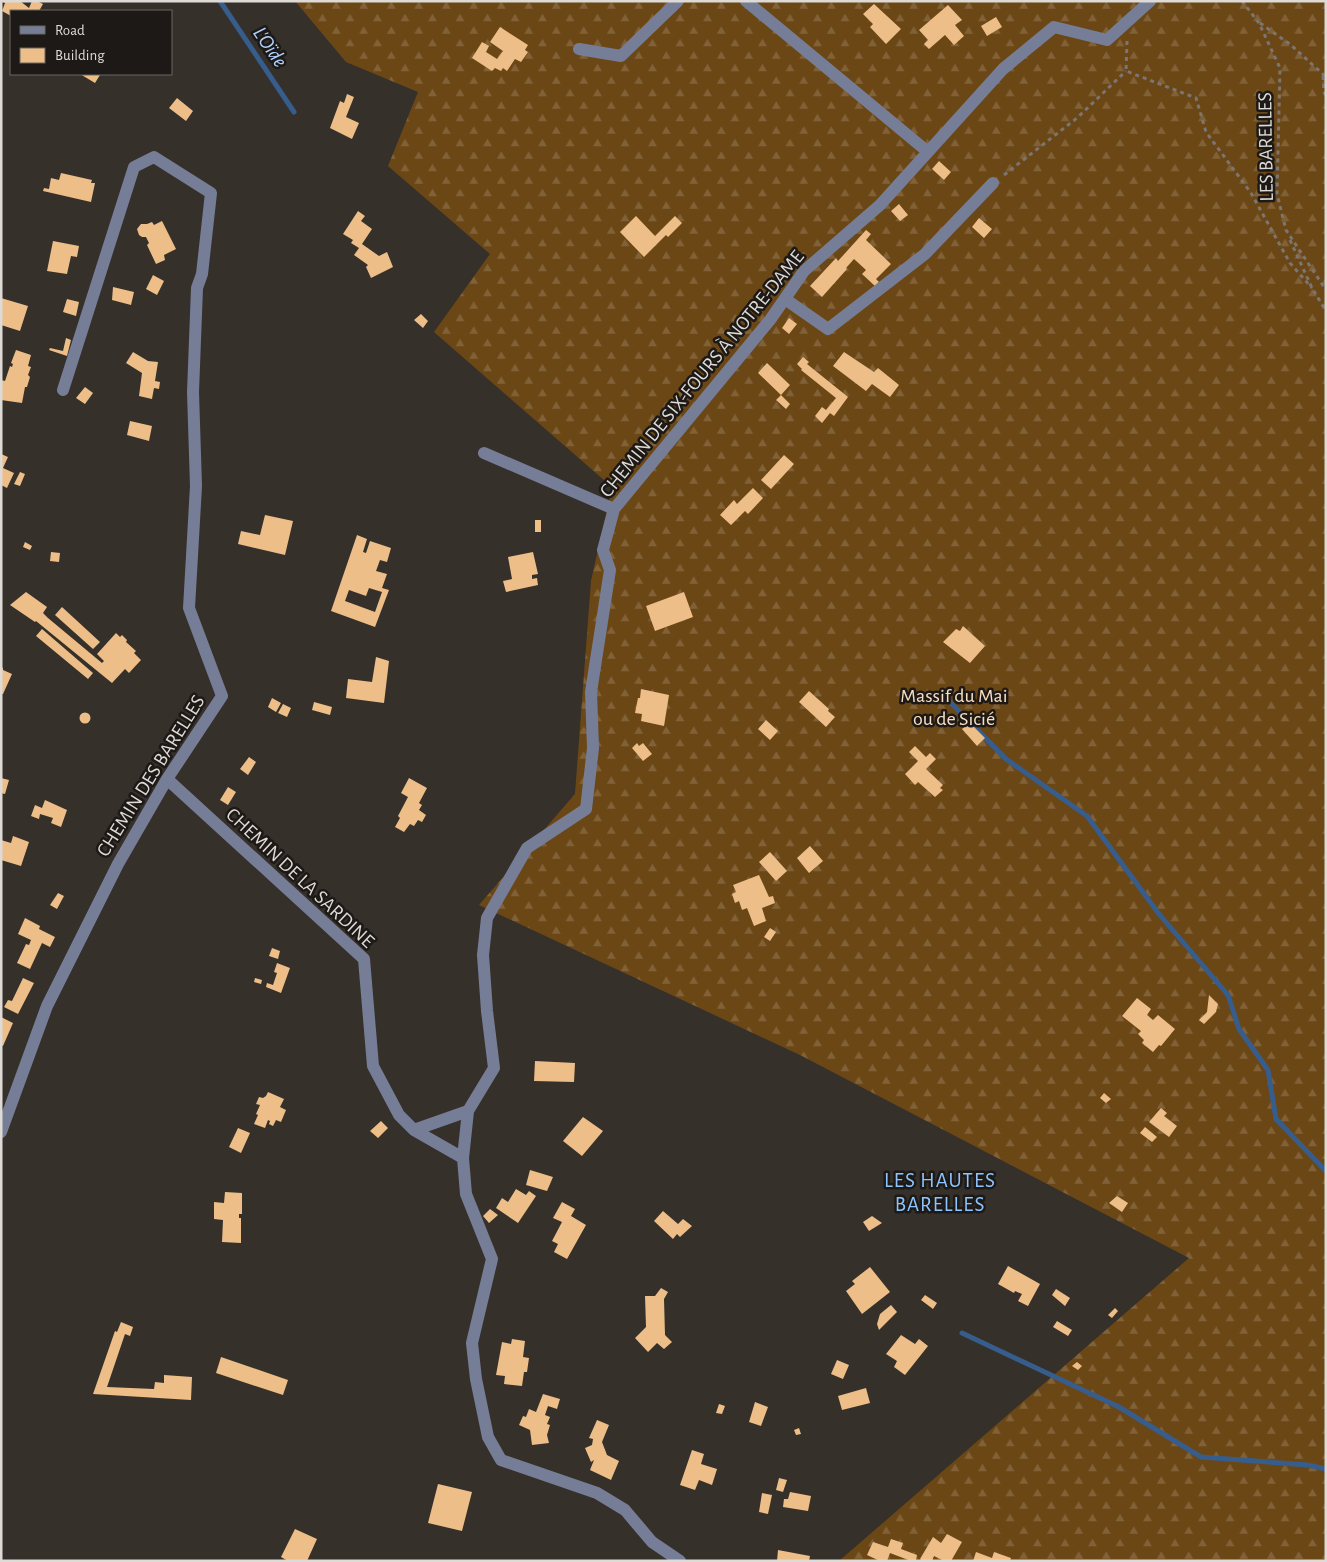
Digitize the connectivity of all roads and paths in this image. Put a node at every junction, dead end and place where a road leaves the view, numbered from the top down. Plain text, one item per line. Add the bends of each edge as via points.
1 (678, 1) edge
2 (746, 1) edge
3 (1150, 1) edge
4 (1242, 1) edge
5 (1127, 22) junction
6 (1259, 22) junction
7 (579, 49) dead end
8 (1126, 71) junction
9 (1324, 77) edge
10 (1326, 96) edge
11 (928, 152) junction
12 (993, 183) joint
13 (1286, 230) junction
14 (1312, 288) junction
15 (1326, 290) edge
16 (785, 299) junction
17 (1326, 311) edge
18 (64, 390) dead end
19 (484, 454) dead end
20 (614, 509) junction
21 (167, 779) junction
22 (468, 1110) junction
23 (414, 1130) junction
24 (1, 1132) edge
25 (463, 1158) junction
26 (680, 1561) edge

1 - 7 street via 621,56
2 - 11 street
3 - 5 street, CHEMIN DE SIX-FOURS À NOTRE-DAME
4 - 6 path, LES BARELLES
5 - 8 path
5 - 11 street, CHEMIN DE SIX-FOURS À NOTRE-DAME via 1107,40 1054,27 1003,69
6 - 9 path via 1291,45
6 - 13 path, LES BARELLES via 1280,68 1277,194
8 - 12 path via 1077,118
8 - 14 path via 1196,98 1206,132 1251,193 1290,263
9 - 10 path
11 - 16 street, CHEMIN DE SIX-FOURS À NOTRE-DAME via 880,205 804,271
12 - 16 street via 925,254 828,329
13 - 14 path
13 - 15 path, LES BARELLES
14 - 17 path
16 - 20 street, CHEMIN DE SIX-FOURS À NOTRE-DAME
18 - 21 street, CHEMIN DES BARELLES via 134,167 154,157 211,194 198,288 193,392 196,486 189,608 222,696
19 - 20 street
20 - 22 street, CHEMIN DE SIX-FOURS À NOTRE-DAME via 603,550 610,570 591,692 593,748 586,809 527,848 487,918 483,955 494,1068
21 - 23 street, CHEMIN DE LA SARDINE via 364,959 373,1066 399,1115
21 - 24 street, CHEMIN DES BARELLES via 118,864 46,1006
22 - 23 street
22 - 25 street
23 - 25 street, CHEMIN DE LA SARDINE
25 - 26 street via 466,1194 492,1259 472,1342 488,1437 500,1460 597,1493 625,1510 652,1542

